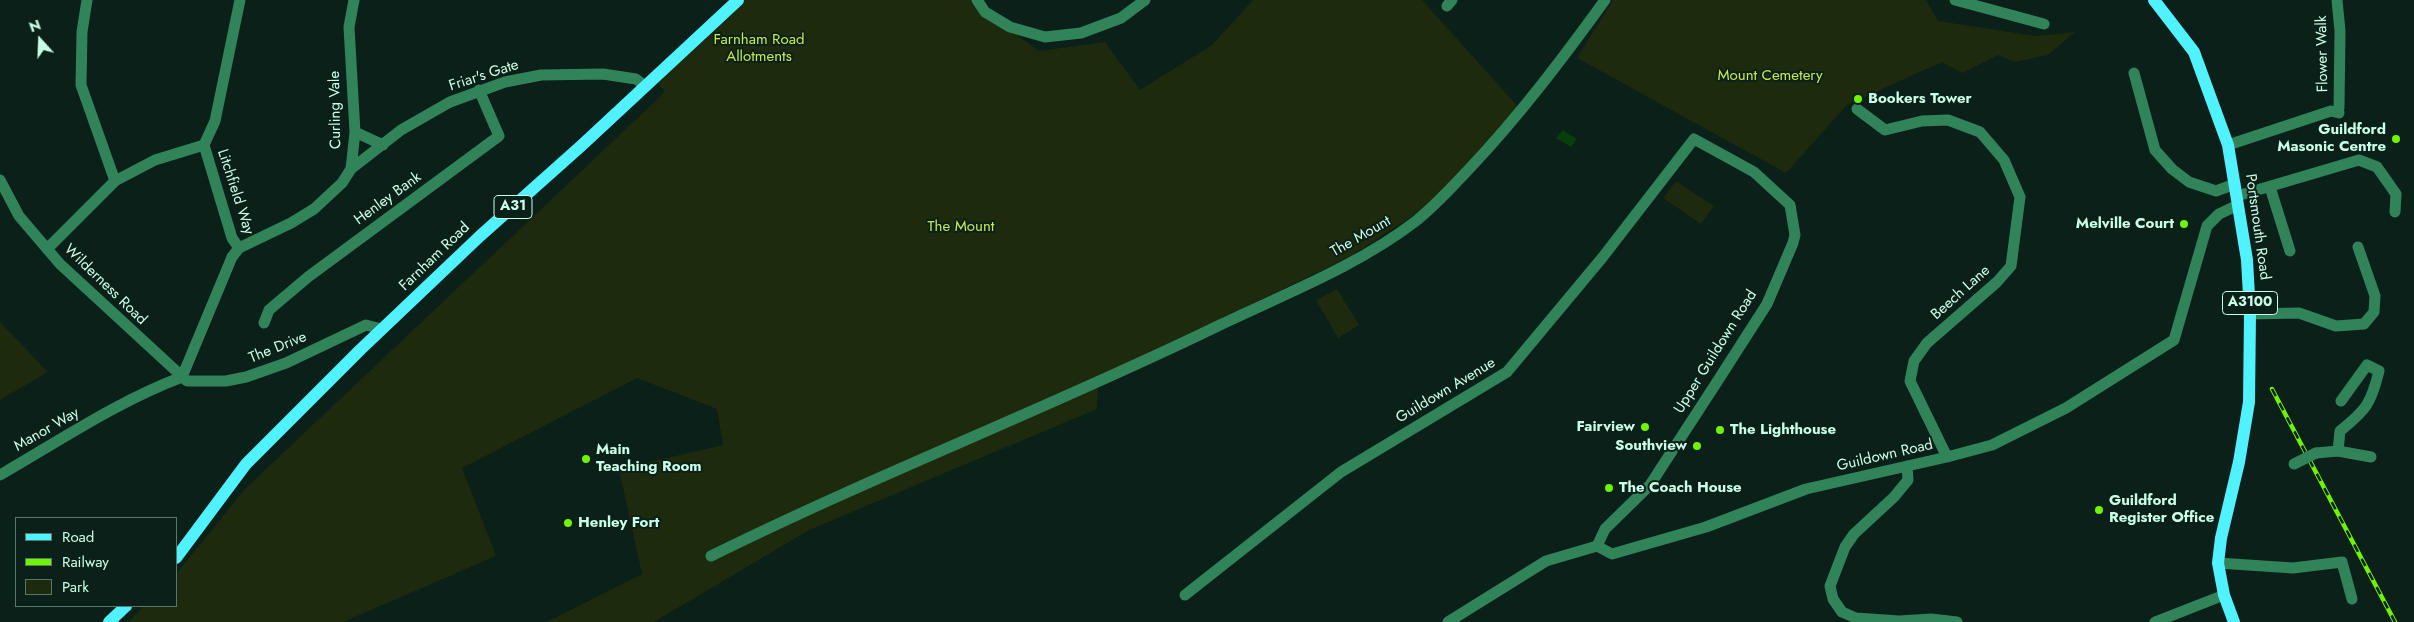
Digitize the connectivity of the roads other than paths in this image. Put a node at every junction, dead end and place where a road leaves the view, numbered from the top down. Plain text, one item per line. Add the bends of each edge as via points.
1 (87, 0) edge
2 (240, 0) edge
3 (354, 0) edge
4 (738, 0) edge
5 (977, 0) edge
6 (1145, 0) edge
7 (1605, 0) edge
8 (1955, 0) edge
9 (2154, 0) edge
10 (2337, 0) edge
11 (2044, 24) dead end
12 (2134, 73) dead end
13 (645, 86) junction
14 (479, 90) junction
15 (1857, 109) dead end
16 (355, 132) junction
17 (1694, 139) joint
18 (204, 145) junction
19 (383, 145) junction
20 (2228, 145) junction
21 (351, 170) junction
22 (0, 180) edge
23 (115, 181) junction
24 (2270, 187) junction
25 (2237, 195) junction
26 (2395, 212) dead end
27 (291, 223) joint
28 (2358, 247) dead end
29 (239, 248) junction
30 (47, 249) junction
31 (2290, 251) dead end
32 (2250, 314) junction
33 (264, 323) dead end
34 (382, 329) junction
35 (182, 377) junction
36 (2341, 401) dead end
37 (2338, 451) junction
38 (1947, 457) junction
39 (2371, 457) dead end
40 (2294, 464) dead end
41 (1907, 466) junction
42 (0, 475) edge
43 (1597, 546) junction
44 (178, 555) edge
45 (712, 556) dead end
46 (2218, 563) junction
47 (1185, 595) dead end
48 (2224, 595) junction
49 (2352, 599) dead end
50 (125, 607) edge
51 (2172, 619) edge
52 (109, 622) edge
53 (1448, 622) edge
54 (1899, 622) edge
55 (1957, 622) edge
56 (2155, 622) edge
57 (2234, 622) edge

1 - 23 street via 82,32 81,84
2 - 18 street, Litchfield Way via 215,121
3 - 16 street, Curling Vale via 348,27
4 - 13 main road, Farnham Road / A31
5 - 6 street via 985,12 1010,27 1045,37 1081,33 1121,18
7 - 45 street, The Mount via 1509,125 1436,203 1393,237 1329,273 1091,387 803,512
8 - 11 street
9 - 20 main road, Portsmouth Road / A3100 via 2194,52
10 - 20 street, Flower Walk via 2339,111
12 - 25 street via 2155,150 2189,182
13 - 14 street, Friar's Gate via 636,80 602,74 541,75
13 - 34 main road, Farnham Road / A31
14 - 19 street, Friar's Gate via 450,102 401,130
14 - 33 street, Henley Bank via 499,136 308,277 269,310
15 - 38 street, Beech Lane via 1885,130 1922,121 1948,120 1980,132 2004,160 2020,197 2011,266 1927,343 1914,361 1910,381
16 - 19 street
16 - 21 street, Curling Vale
17 - 43 street, Upper Guildown Road via 1754,172 1790,205 1795,235 1767,304 1650,485 1605,529
17 - 47 street, Guildown Avenue via 1508,372 1341,472
18 - 23 street, Litchfield Way via 155,160
18 - 29 street, Litchfield Way via 232,238
19 - 21 street, Friar's Gate
20 - 25 main road, Portsmouth Road / A3100
21 - 27 street, Curling Vale via 332,194
22 - 30 street, Wilderness Road via 14,208
23 - 30 street, Litchfield Way
24 - 25 street
24 - 26 street via 2359,160 2377,167 2396,194
24 - 31 street
25 - 32 main road, Portsmouth Road / A3100 via 2247,260
25 - 38 street, Guildown Road via 2207,226 2174,340 2066,408 1992,445
27 - 29 street, Litchfield Way
28 - 32 street via 2374,296 2374,312 2364,324 2336,326 2300,312
29 - 35 street, Litchfield Way via 232,256
30 - 35 street, Wilderness Road via 88,292
32 - 46 main road, Portsmouth Road / A3100 via 2249,402
34 - 35 street, The Drive via 366,325 286,363 246,377 204,382 187,381
34 - 44 main road, Farnham Road / A31 via 246,464
35 - 42 street, Manor Way via 155,387
36 - 37 street via 2367,365 2379,371 2374,393 2363,412 2340,430
37 - 39 street
37 - 40 street, bridge via 2316,453
38 - 41 street, Guildown Road
41 - 43 street, Guildown Road via 1806,489 1706,527 1612,554
41 - 54 street via 1908,480 1845,547 1830,586 1833,599 1842,612 1856,618
43 - 53 street via 1546,561
46 - 48 main road, Portsmouth Road / A3100
46 - 49 street via 2293,568 2342,562
48 - 51 street
48 - 57 main road, Portsmouth Road / A3100
50 - 52 main road
51 - 56 street
54 - 55 street via 1931,619

